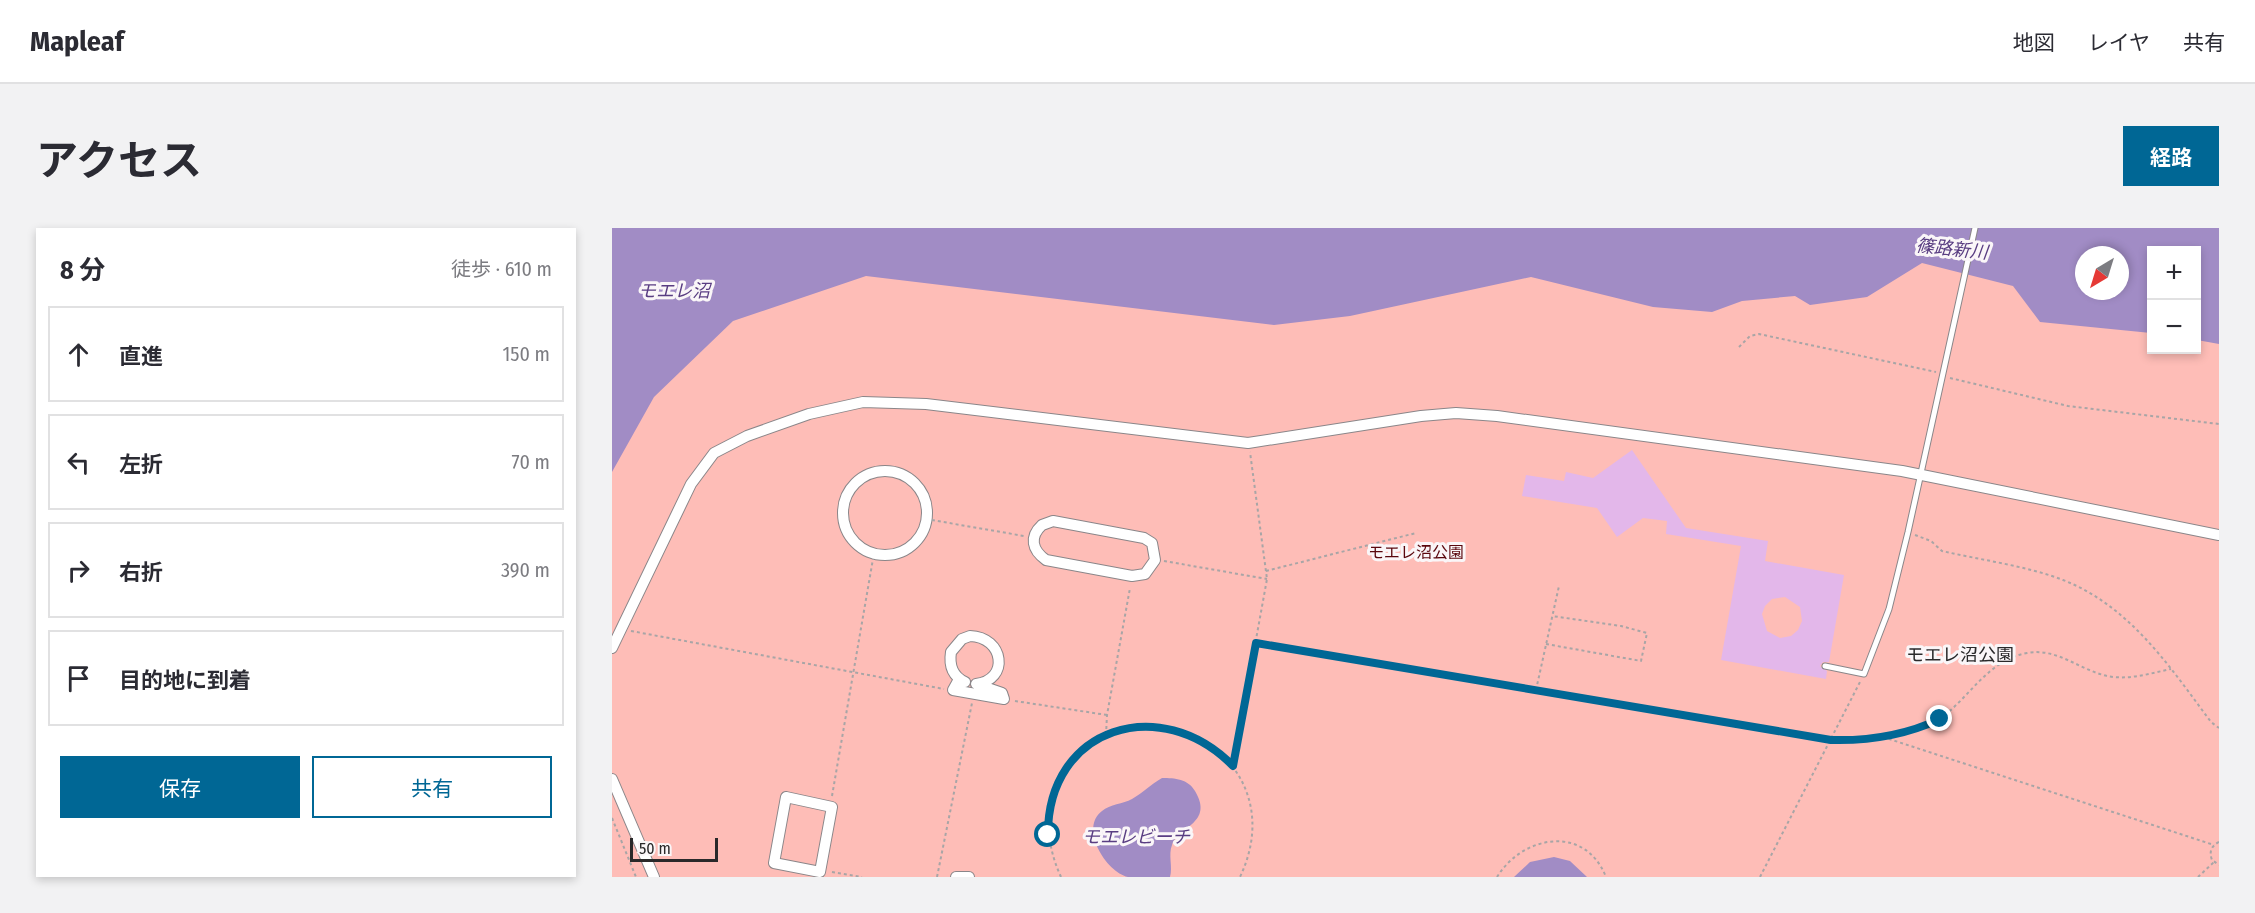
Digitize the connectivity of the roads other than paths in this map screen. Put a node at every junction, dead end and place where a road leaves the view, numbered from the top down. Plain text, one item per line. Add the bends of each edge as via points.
1 (1975, 228) edge
2 (1920, 474) junction
3 (2219, 535) edge
4 (874, 553) joint
5 (1132, 576) joint
6 (612, 648) edge
7 (1825, 666) dead end
8 (1004, 699) joint
9 (612, 779) edge
10 (820, 870) joint
11 (654, 877) edge
12 (956, 877) edge
13 (969, 877) edge

1 - 2 lane
2 - 3 street
2 - 6 street via 1456,413 1248,443 926,404 863,402 809,414 747,436 714,453 691,484
2 - 7 lane via 1889,609 1864,674
4 - 4 street via 896,553 907,548 923,530 923,495 907,477 885,471 872,473 860,478 845,500 844,525 860,546
5 - 5 street via 1046,560 1033,546 1034,538 1042,525 1053,521 1144,538 1152,543 1155,560 1144,574
8 - 8 street via 1002,693 976,684 991,679 999,666 993,644 979,636 962,639 951,652 951,668 965,682 958,681 953,690
9 - 11 street
10 - 10 street via 832,807 786,797 774,863
12 - 13 street

